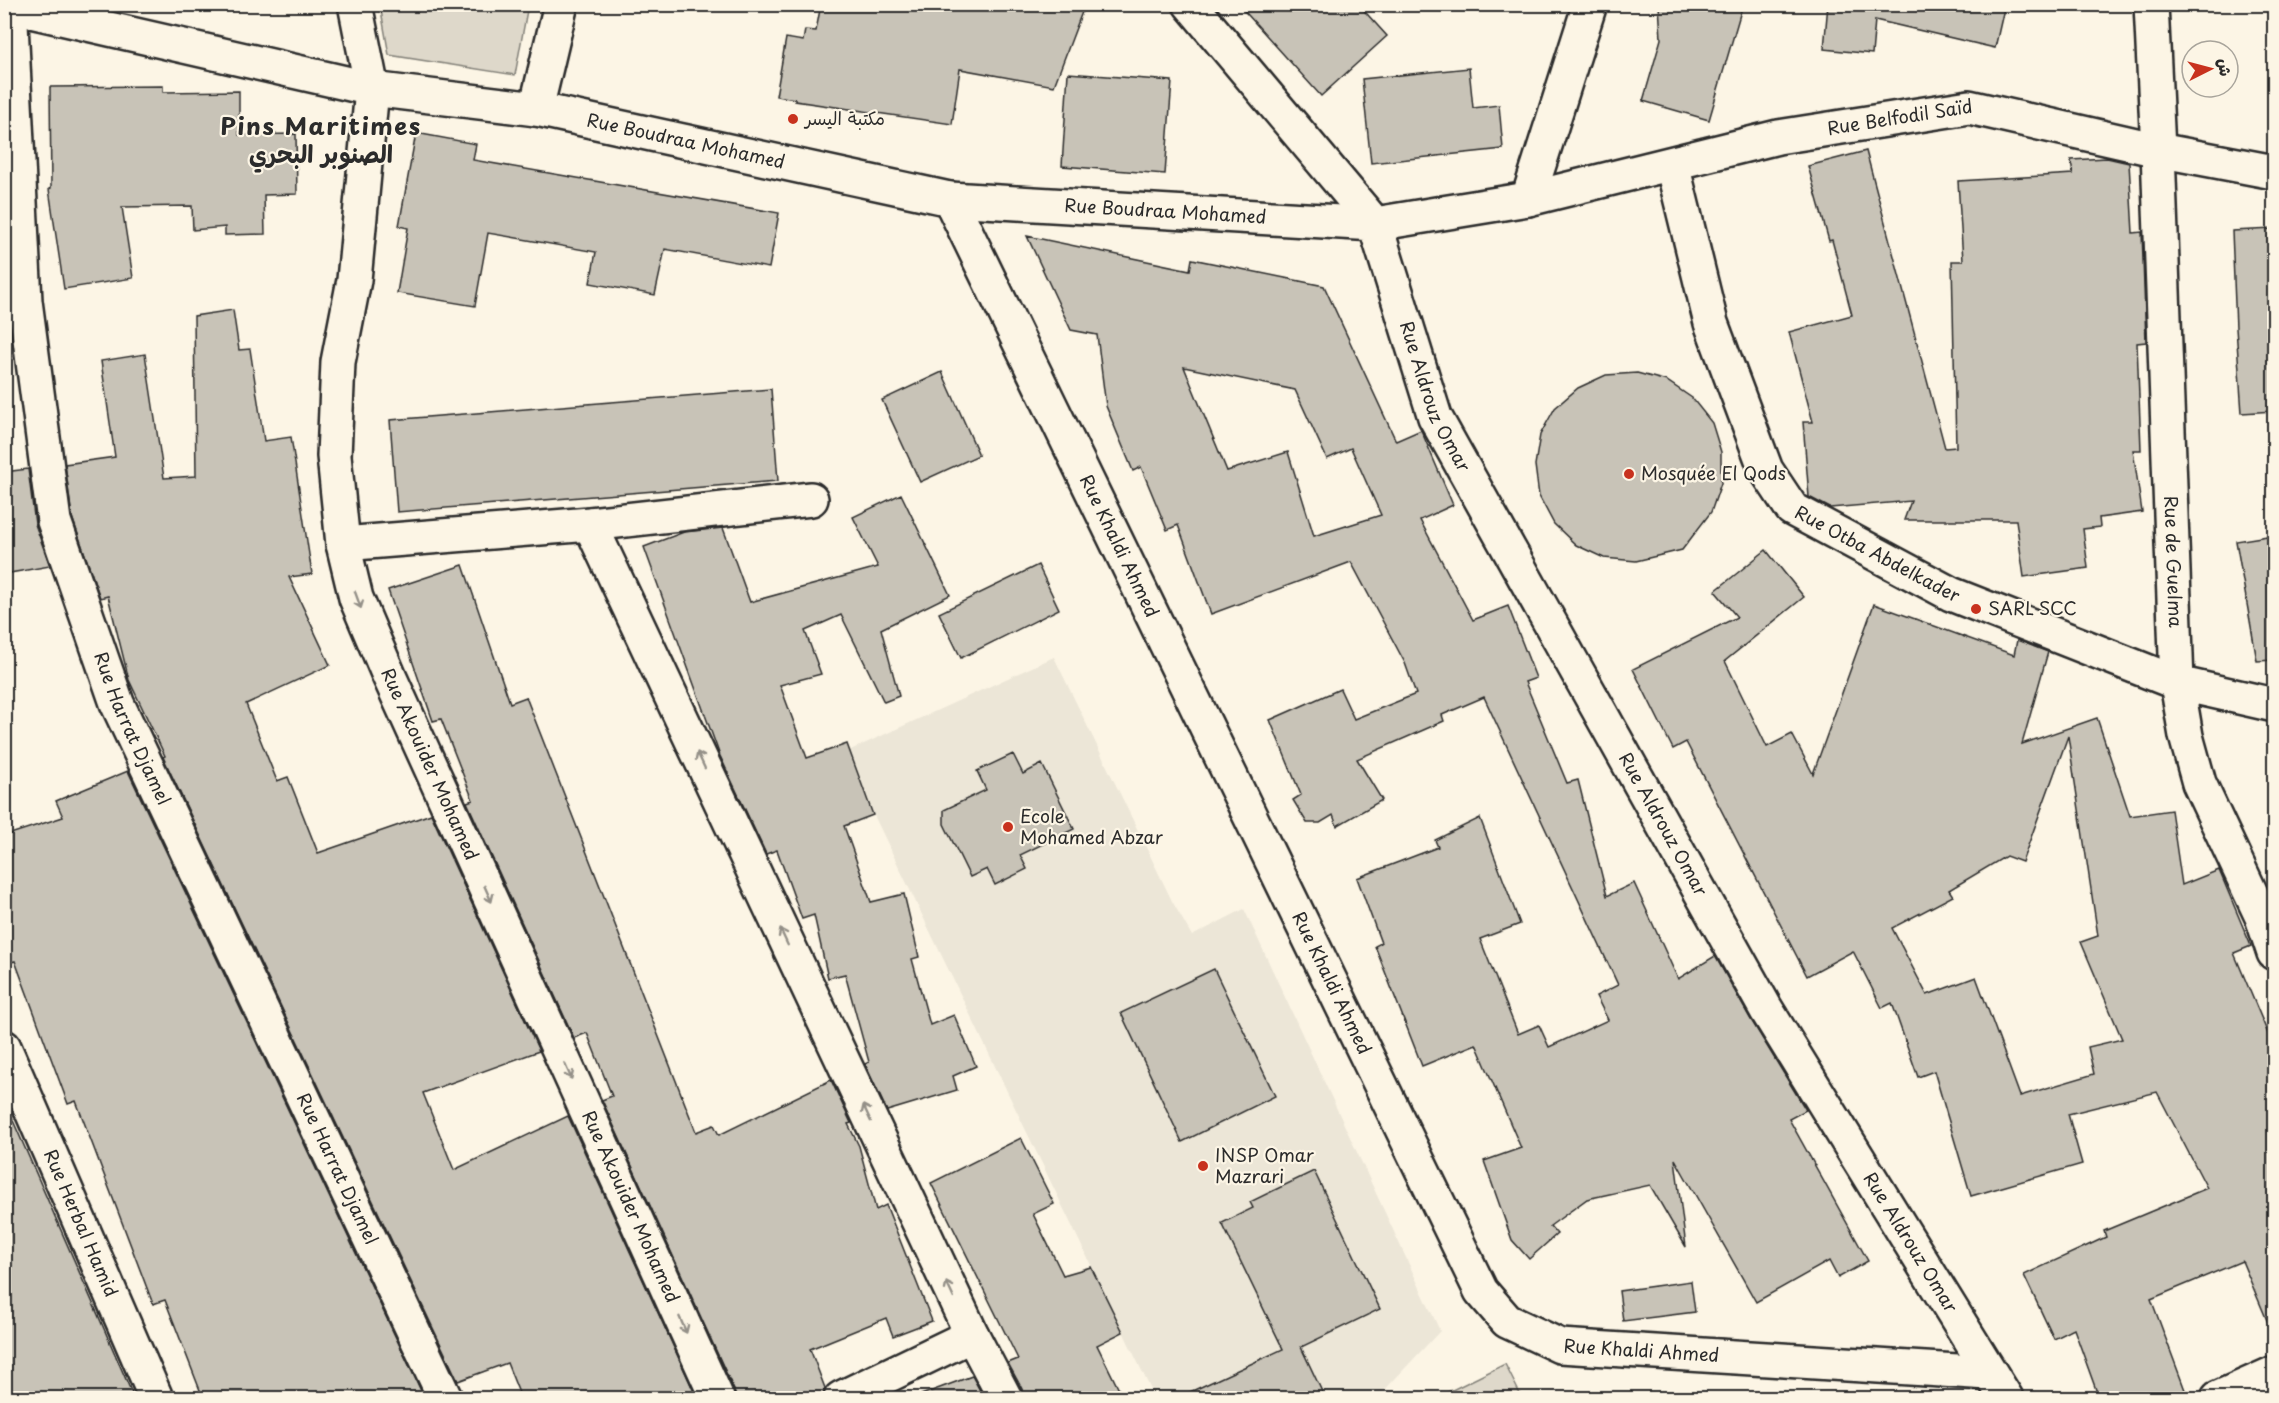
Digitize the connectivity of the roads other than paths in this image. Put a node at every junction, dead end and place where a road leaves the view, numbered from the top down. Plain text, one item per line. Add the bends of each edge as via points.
1 (355, 4) edge
2 (561, 4) edge
3 (1190, 4) edge
4 (1590, 4) edge
5 (2151, 4) edge
6 (8, 5) edge
7 (372, 88) junction
8 (536, 109) junction
9 (2158, 150) junction
10 (1672, 164) junction
11 (2274, 172) edge
12 (950, 199) junction
13 (1528, 199) junction
14 (1375, 224) junction
15 (811, 500) dead end
16 (590, 524) junction
17 (343, 544) junction
18 (2178, 683) junction
19 (2274, 705) edge
20 (2274, 953) edge
21 (4, 1047) edge
22 (972, 1335) junction
23 (2274, 1373) edge
24 (1997, 1386) edge
25 (156, 1398) edge
26 (445, 1398) edge
27 (717, 1398) edge
28 (841, 1398) edge
29 (1005, 1398) edge
30 (2218, 1398) edge

1 - 7 street, Rue Akouider Mohamed
2 - 8 street
3 - 14 street
4 - 13 street
5 - 9 street, Rue de Guelma
6 - 7 street, Rue Boudraa Mohamed
6 - 26 street, Rue Harrat Djamel via 25,301 54,521 117,703
7 - 8 street, Rue Boudraa Mohamed
7 - 17 street, Rue Akouider Mohamed via 354,280 338,362 334,456
8 - 12 street, Rue Boudraa Mohamed
9 - 10 street, Rue Belfodil Saïd via 1969,107 1778,137
9 - 11 street, Rue Belfodil Saïd
9 - 18 street, Rue de Guelma
10 - 13 street, Rue Belfodil Saïd
10 - 18 street, Rue Otba Abdelkader via 1711,323 1766,470 1792,509 1951,594
12 - 14 street, Rue Boudraa Mohamed
12 - 24 street, Rue Khaldi Ahmed via 1481,1291 1507,1321 1560,1346
13 - 14 street, Rue Boudraa Mohamed
14 - 24 street, Rue Aldrouz Omar via 1435,417 1766,1010
15 - 16 street
16 - 17 street
22 -> 16 street
17 -> 27 street, Rue Akouider Mohamed via 356,598 390,678
18 - 19 street, Rue Otba Abdelkader
18 - 20 street, Rue de Guelma via 2186,736 2199,783 2262,917
21 - 25 street, Rue Herbal Hamid
22 - 28 street
22 - 29 street
23 - 30 street

